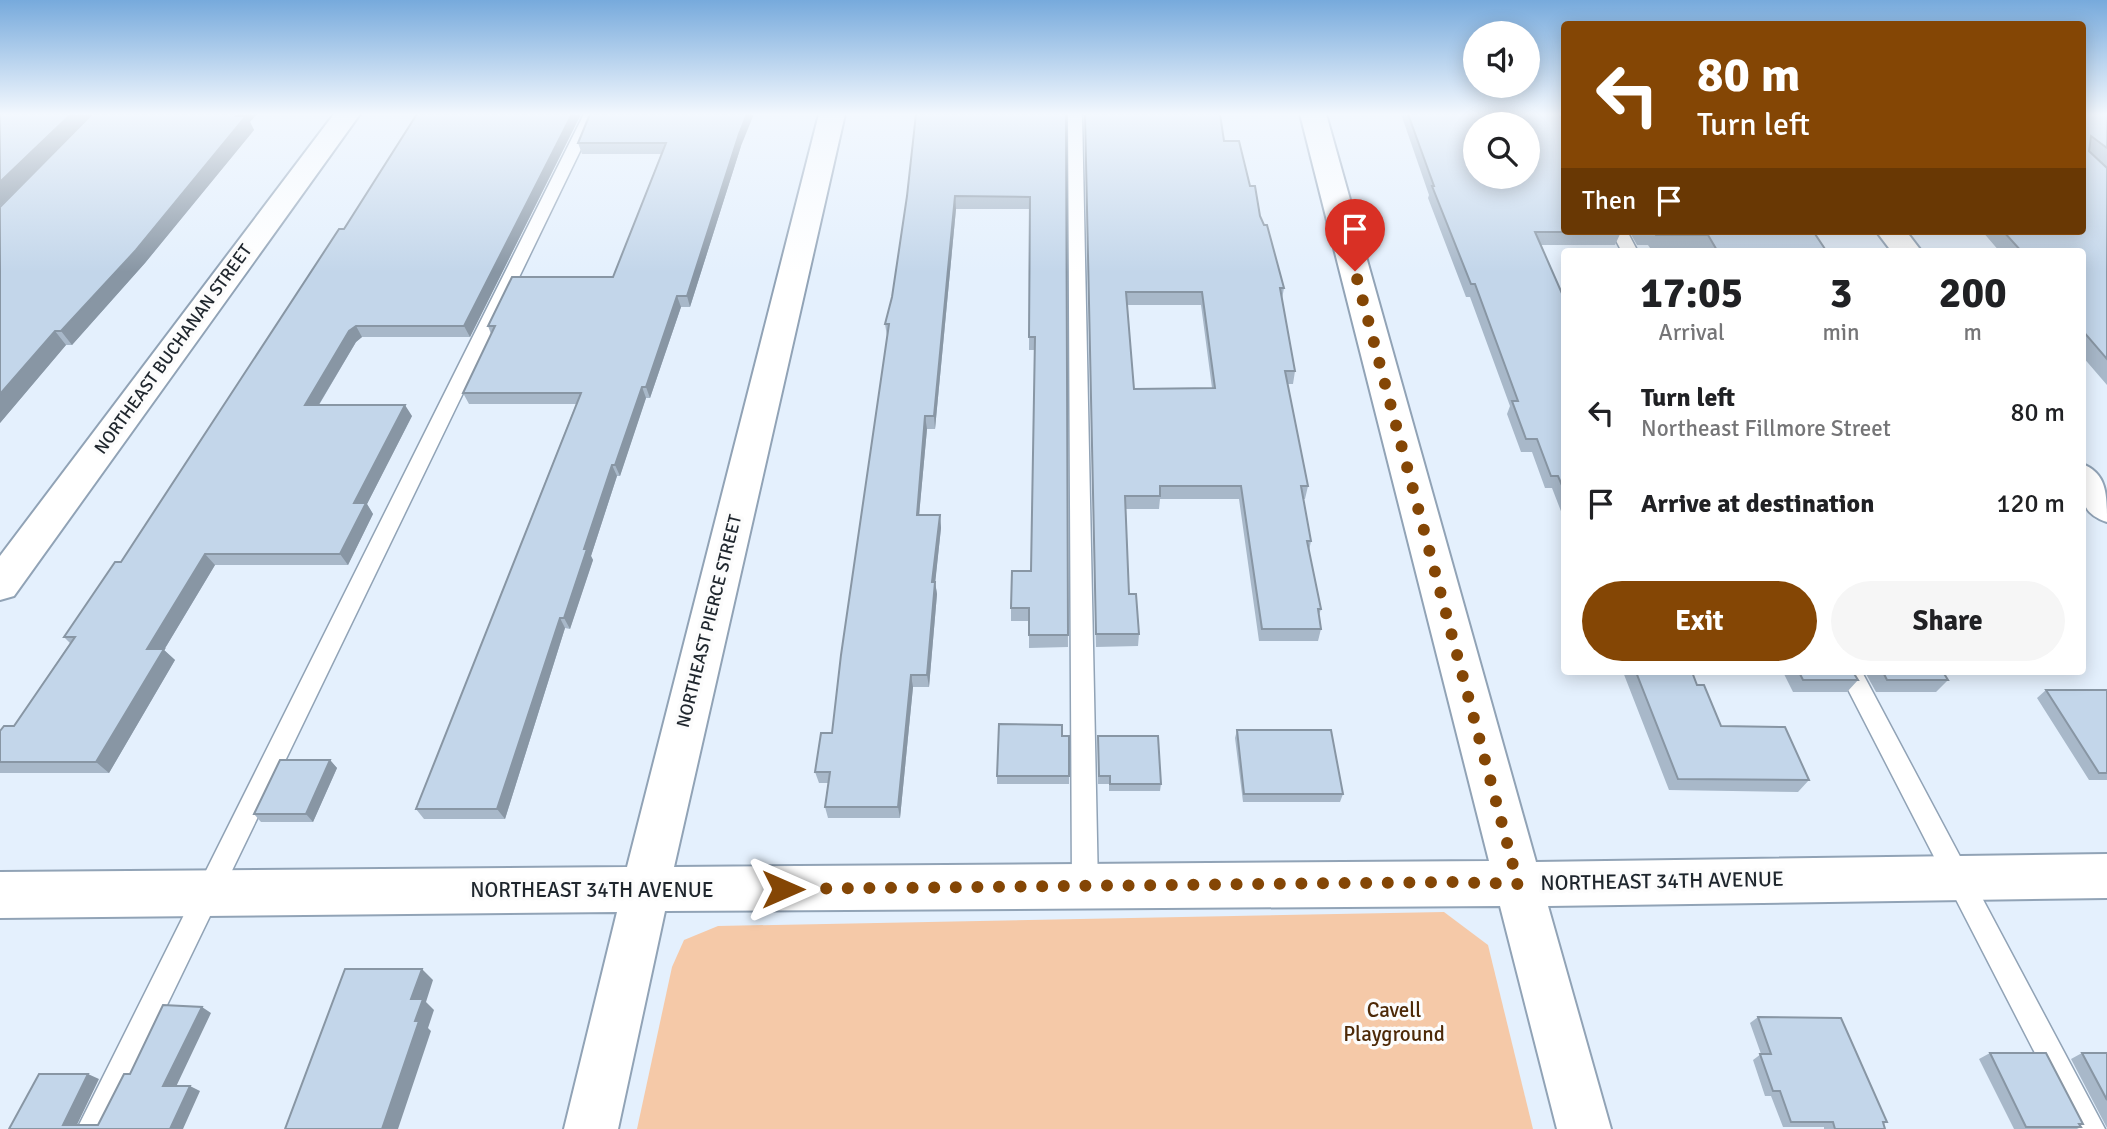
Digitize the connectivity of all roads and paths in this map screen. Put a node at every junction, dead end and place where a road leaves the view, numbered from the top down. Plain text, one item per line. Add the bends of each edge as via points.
1 (308, 167) edge
2 (565, 167) edge
3 (819, 167) edge
4 (1076, 167) edge
5 (1327, 167) edge
6 (2086, 482) edge
7 (2107, 508) edge
8 (0, 585) edge
9 (1852, 675) edge
10 (2107, 876) edge
11 (1958, 877) junction
12 (1518, 884) junction
13 (1085, 887) junction
14 (647, 890) junction
15 (209, 892) junction
16 (0, 895) edge
17 (92, 1129) edge
18 (591, 1129) edge
19 (1584, 1129) edge
20 (2090, 1129) edge

1 - 8 street, NORTHEAST BUCHANAN STREET
2 - 15 lane
3 - 14 street, NORTHEAST PIERCE STREET
4 - 13 lane
5 - 12 street
6 - 7 street
9 - 11 lane
10 - 11 street, NORTHEAST 34TH AVENUE
11 - 12 street, NORTHEAST 34TH AVENUE
11 - 20 lane
12 - 13 street, NORTHEAST 34TH AVENUE
12 - 19 street
13 - 14 street, NORTHEAST 34TH AVENUE
14 - 15 street, NORTHEAST 34TH AVENUE
14 - 18 street, NORTHEAST PIERCE STREET
15 - 16 street, NORTHEAST 34TH AVENUE
15 - 17 lane

